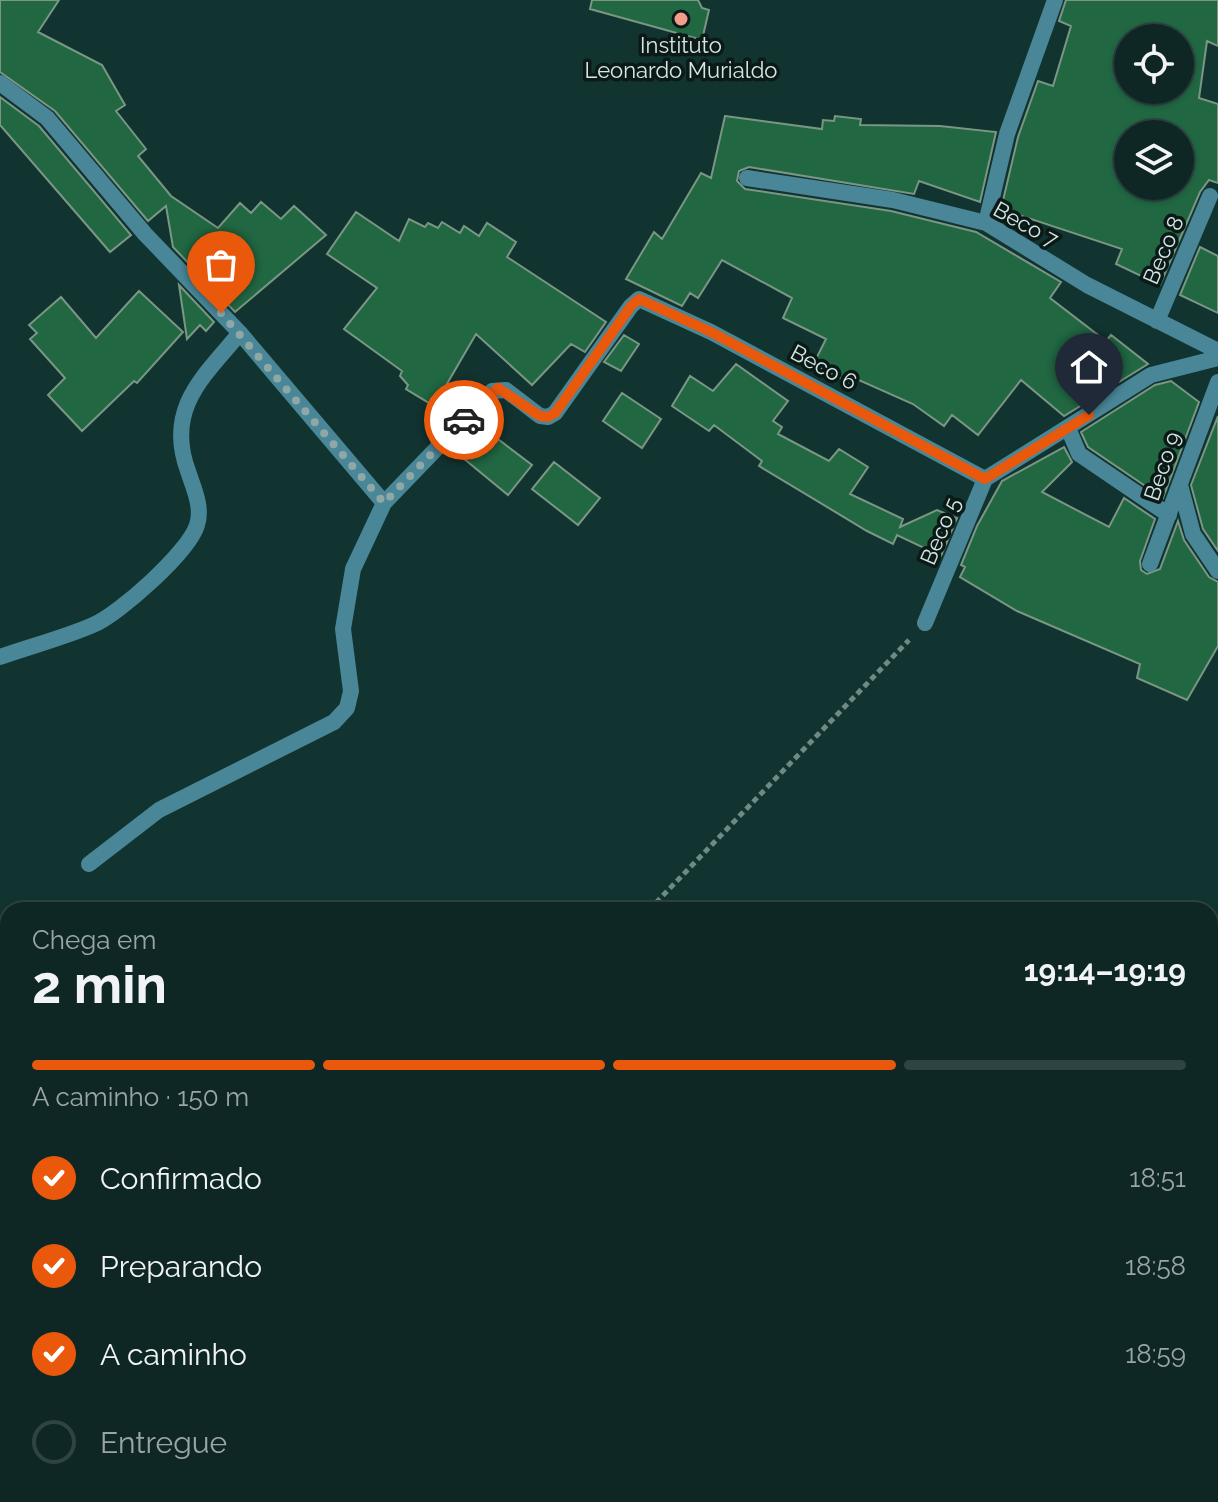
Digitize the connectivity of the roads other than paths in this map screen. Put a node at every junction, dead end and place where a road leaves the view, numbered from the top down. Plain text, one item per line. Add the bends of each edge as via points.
1 (1055, 0) edge
2 (0, 83) edge
3 (747, 178) dead end
4 (1210, 196) dead end
5 (986, 223) junction
6 (1157, 321) junction
7 (240, 333) junction
8 (1218, 351) edge
9 (1218, 358) edge
10 (1218, 382) edge
11 (1068, 428) junction
12 (985, 479) junction
13 (1180, 485) junction
14 (384, 503) junction
15 (1169, 515) junction
16 (1150, 564) dead end
17 (1218, 571) edge
18 (925, 623) road end
19 (0, 657) edge
20 (89, 864) dead end

1 - 5 lane via 1007,134
2 - 7 lane via 47,118 145,234
3 - 5 lane, Beco 7 via 893,200
4 - 6 lane, Beco 8
5 - 6 lane, Beco 7
6 - 8 lane, Beco 7
7 - 14 lane
7 - 19 lane via 192,391 180,417 184,462 198,499 198,525 172,564 96,624
9 - 11 lane, Beco 5 via 1151,375
10 - 13 lane, Beco 9
11 - 12 lane, Beco 5
11 - 15 lane via 1079,454
12 - 14 lane, Beco 6 via 639,299 555,413 540,416 506,390 492,391
12 - 18 lane, Beco 5
13 - 15 lane, Beco 9
13 - 17 lane via 1193,534
14 - 20 lane via 353,569 343,629 351,691 347,708 334,722 159,810
15 - 16 lane, Beco 9

